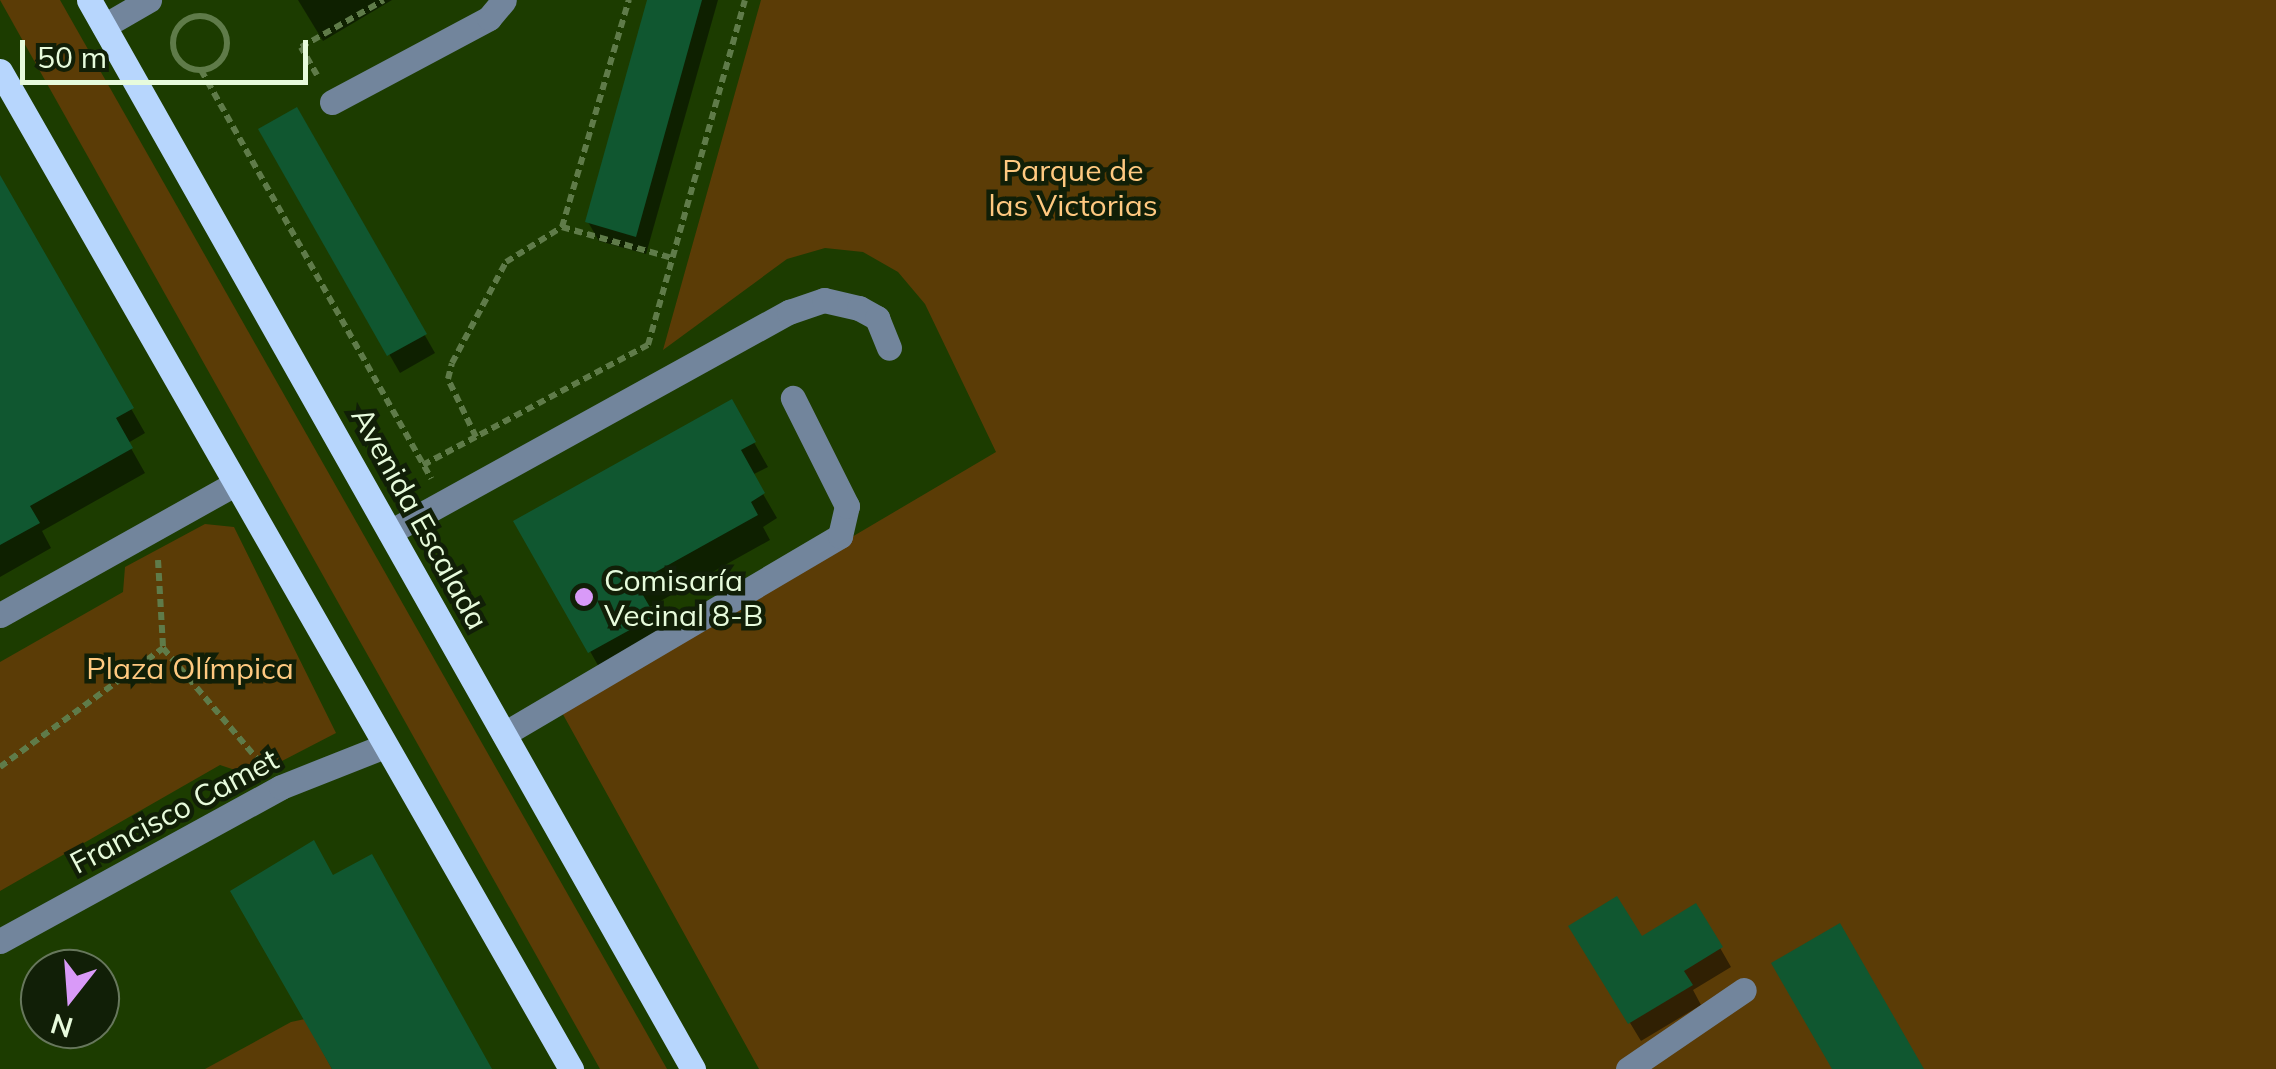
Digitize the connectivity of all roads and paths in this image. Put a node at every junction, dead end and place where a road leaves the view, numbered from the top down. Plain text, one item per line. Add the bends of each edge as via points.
1 (90, 0) edge
2 (150, 0) edge
3 (384, 0) edge
4 (504, 0) edge
5 (629, 0) edge
6 (745, 0) edge
7 (104, 26) junction
8 (201, 70) junction
9 (0, 72) edge
10 (332, 102) joint
11 (562, 227) junction
12 (672, 258) junction
13 (890, 348) dead end
14 (792, 398) dead end
15 (476, 437) junction
16 (423, 465) junction
17 (234, 484) junction
18 (444, 502) junction
19 (156, 524) junction
20 (390, 532) junction
21 (0, 615) edge
22 (163, 648) junction
23 (504, 734) junction
24 (382, 747) junction
25 (0, 767) edge
26 (281, 788) junction
27 (0, 941) edge
28 (1744, 990) dead end
29 (570, 1069) edge
30 (693, 1069) edge
31 (1628, 1069) edge

1 - 7 main road, Avenida Escalada
2 - 7 street
3 - 10 path via 300,47
4 - 10 street via 489,18
5 - 11 path
6 - 12 path
7 - 20 main road, Avenida Escalada
8 - 8 path via 224,56 228,42 224,28 200,15 186,19 173,43 187,67
8 - 16 path
9 - 17 main road
11 - 12 path
11 - 15 path via 506,262 452,363 448,380
12 - 15 path via 648,344
13 - 18 street via 876,318 859,308 824,300 789,312
14 - 23 street via 847,506 840,536
15 - 16 path
16 - 18 path
17 - 19 street
17 - 24 main road
18 - 20 street
19 - 21 street
19 - 22 path
20 - 23 main road, Avenida Escalada
22 - 25 path
22 - 26 path
23 - 30 main road, Avenida Escalada
24 - 26 street, Francisco Camet
24 - 29 main road
26 - 27 street, Francisco Camet
28 - 31 street

